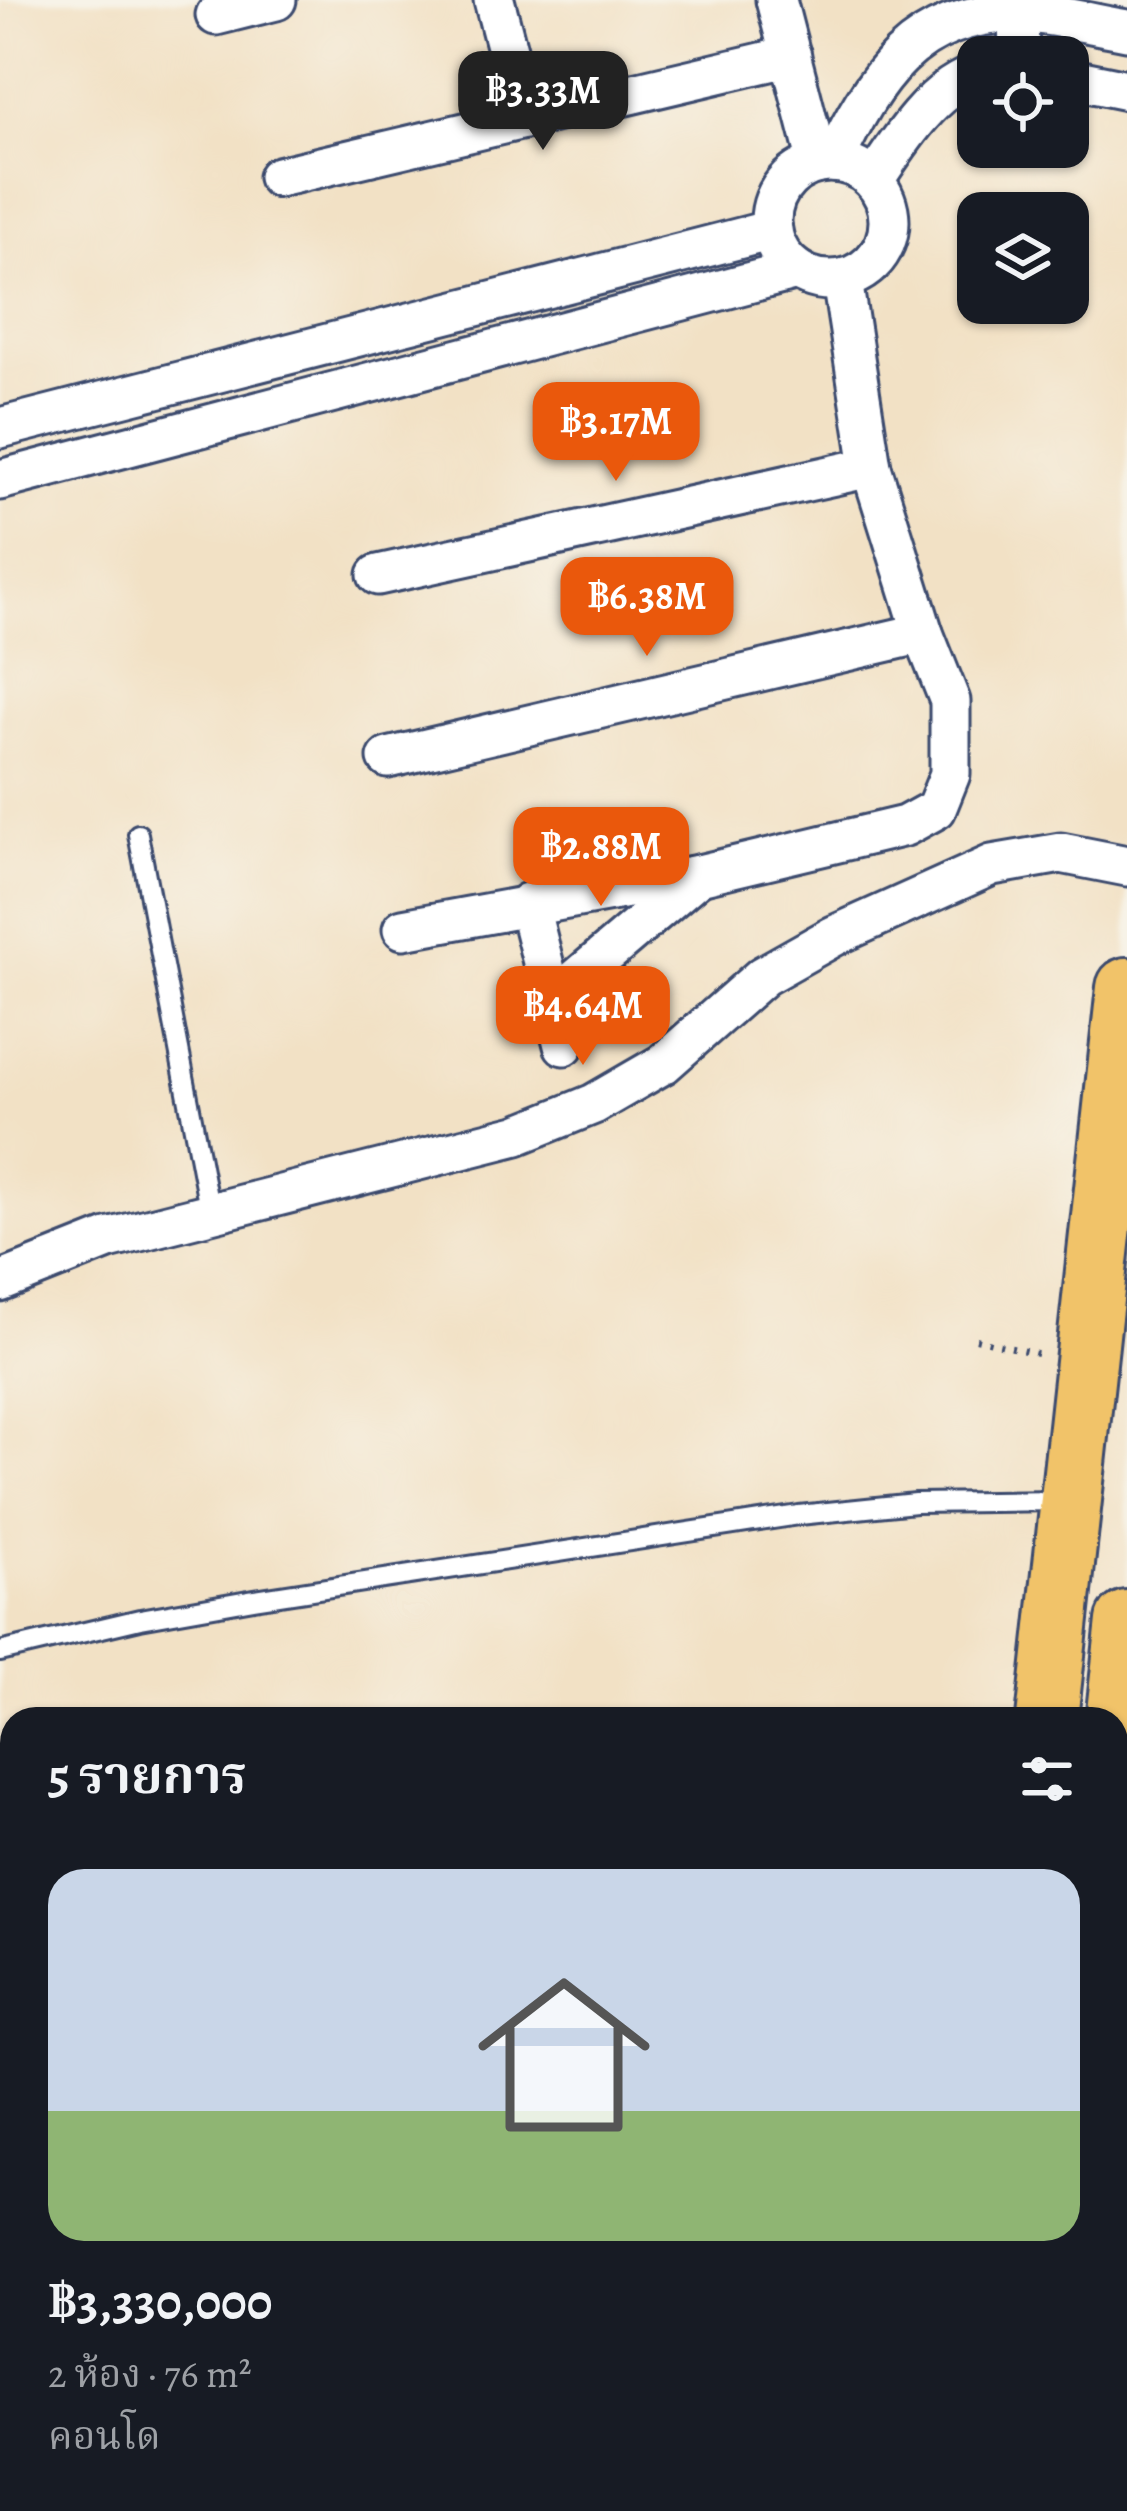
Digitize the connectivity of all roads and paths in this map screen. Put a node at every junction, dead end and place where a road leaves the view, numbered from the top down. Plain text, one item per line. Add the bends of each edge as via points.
1 (275, 0) edge
2 (494, 0) edge
3 (776, 0) edge
4 (1018, 13) junction
5 (216, 15) dead end
6 (1127, 30) edge
7 (1019, 36) edge
8 (790, 56) junction
9 (1089, 82) edge
10 (957, 84) edge
11 (1127, 90) edge
12 (525, 119) junction
13 (825, 162) junction
14 (278, 177) dead end
15 (874, 180) junction
16 (772, 230) junction
17 (796, 270) junction
18 (842, 280) junction
19 (274, 358) junction
20 (287, 404) junction
21 (0, 428) edge
22 (871, 466) junction
23 (0, 480) edge
24 (378, 575) dead end
25 (923, 633) junction
26 (388, 758) dead end
27 (138, 834) dead end
28 (1127, 866) edge
29 (700, 874) junction
30 (528, 903) junction
31 (403, 929) dead end
32 (1127, 988) edge
33 (551, 1001) junction
34 (564, 1045) dead end
35 (210, 1213) junction
36 (0, 1282) edge
37 (976, 1339) dead end
38 (1085, 1366) junction
39 (1071, 1501) junction
40 (1127, 1622) edge
41 (0, 1652) edge
42 (1048, 1707) edge
43 (1117, 1707) edge

1 - 5 street
2 - 12 street
3 - 8 street
4 - 6 street
4 - 7 street
4 - 13 street via 949,22 906,52 866,94
8 - 12 street
8 - 13 street
9 - 11 street
10 - 15 street via 928,108
12 - 14 street
13 - 15 street via 855,166
13 - 16 street via 782,187
15 - 18 street via 889,208 888,239 870,266
16 - 17 street
16 - 19 street
17 - 18 street
17 - 20 street
18 - 22 street
19 - 20 street
19 - 21 street
20 - 23 street
22 - 24 street
22 - 25 street
25 - 26 street
25 - 29 street via 950,701 950,774 936,809 905,826
27 - 35 lane
28 - 35 street via 1061,853 992,865 763,976 663,1064 594,1104 517,1135
29 - 30 street
29 - 33 street
30 - 31 street
30 - 33 street
32 - 38 main road
33 - 34 street
35 - 36 street via 108,1239
37 - 38 path
38 - 39 main road
39 - 41 lane via 915,1503 799,1516 231,1603
39 - 42 main road
40 - 43 main road

